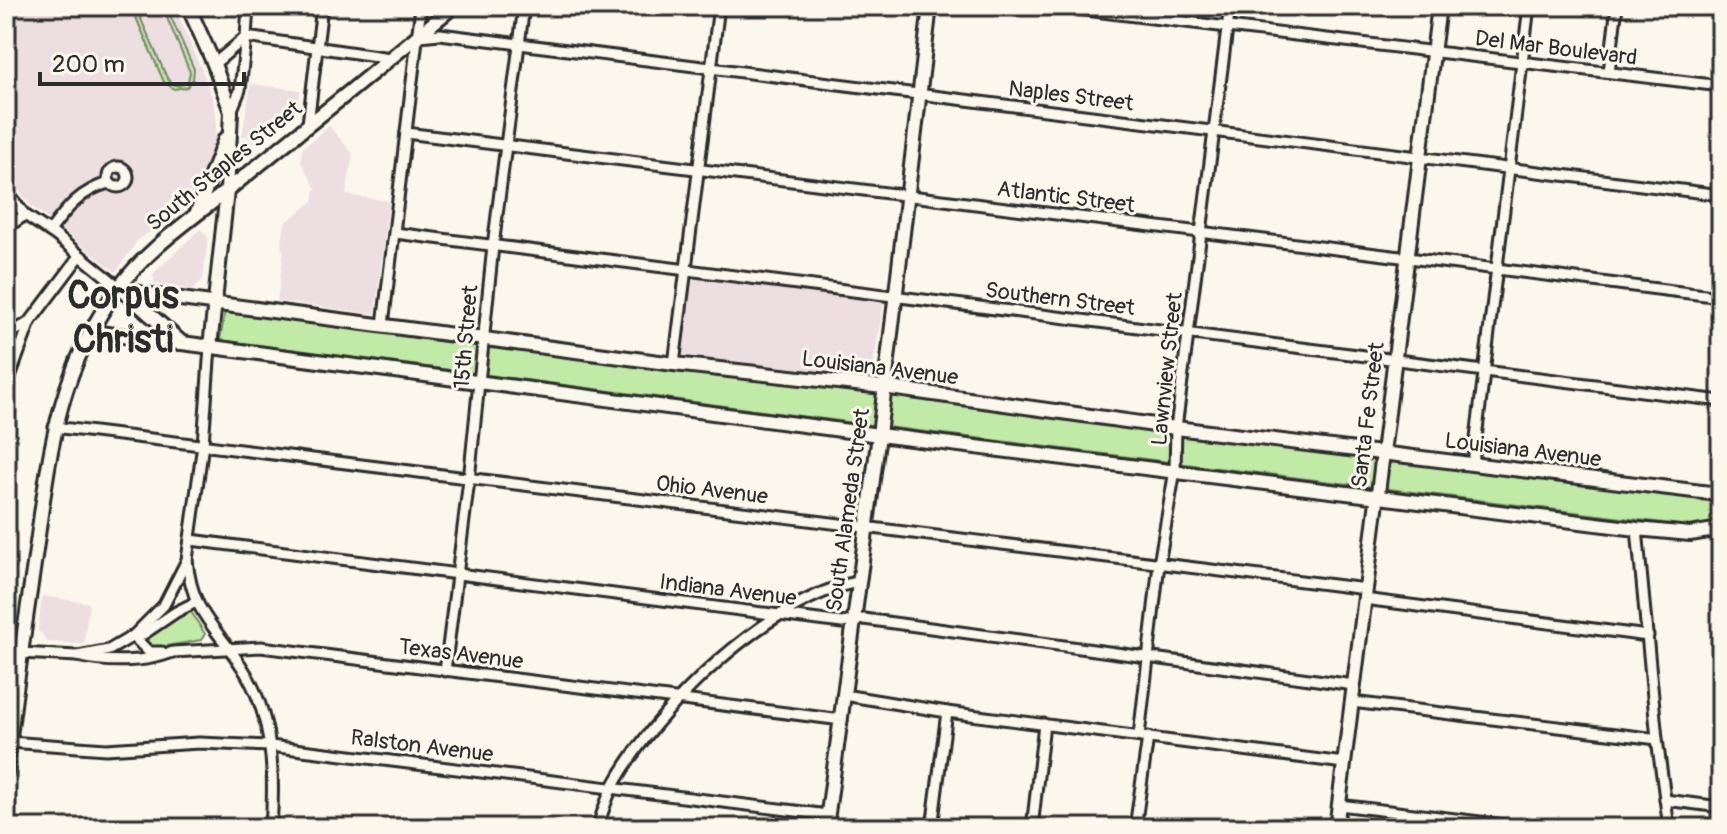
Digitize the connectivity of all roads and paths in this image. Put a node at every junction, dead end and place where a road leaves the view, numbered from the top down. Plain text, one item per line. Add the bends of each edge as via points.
1 (188, 6) edge
2 (248, 6) edge
3 (322, 6) edge
4 (421, 6) edge
5 (454, 6) edge
6 (524, 6) edge
7 (719, 6) edge
8 (930, 6) edge
9 (1052, 6) edge
10 (1230, 6) edge
11 (1439, 6) edge
12 (1529, 6) edge
13 (1617, 6) edge
14 (1227, 26) junction
15 (417, 36) junction
16 (246, 37) junction
17 (518, 44) junction
18 (317, 47) junction
19 (1433, 51) junction
20 (390, 58) junction
21 (1522, 63) junction
22 (214, 64) junction
23 (712, 69) junction
24 (1609, 72) junction
25 (1721, 86) edge
26 (920, 95) junction
27 (230, 119) junction
28 (308, 124) junction
29 (1214, 132) junction
30 (406, 133) junction
31 (506, 146) junction
32 (1420, 157) junction
33 (1509, 169) junction
34 (697, 170) junction
35 (109, 183) dead end
36 (6, 191) edge
37 (227, 191) junction
38 (1721, 195) edge
39 (906, 196) junction
40 (196, 214) junction
41 (25, 215) junction
42 (6, 228) edge
43 (50, 231) junction
44 (1201, 232) junction
45 (395, 233) junction
46 (493, 246) junction
47 (79, 257) junction
48 (1407, 258) junction
49 (1496, 269) junction
50 (686, 270) junction
51 (119, 287) junction
52 (894, 296) junction
53 (1721, 297) edge
54 (216, 303) junction
55 (30, 322) junction
56 (383, 325) junction
57 (91, 332) junction
58 (1189, 334) junction
59 (6, 336) edge
60 (483, 339) junction
61 (182, 343) junction
62 (210, 347) junction
63 (1394, 360) junction
64 (674, 364) junction
65 (1484, 371) junction
66 (481, 381) junction
67 (883, 387) junction
68 (6, 388) edge
69 (1721, 401) edge
70 (54, 427) junction
71 (1176, 428) junction
72 (879, 435) junction
73 (203, 444) junction
74 (1382, 453) junction
75 (1473, 463) junction
76 (1175, 470) junction
77 (469, 480) junction
78 (1721, 492) edge
79 (1378, 495) junction
80 (865, 526) junction
81 (1637, 529) junction
82 (1721, 529) edge
83 (1690, 534) junction
84 (1721, 538) edge
85 (191, 540) junction
86 (187, 560) junction
87 (1159, 564) junction
88 (458, 574) junction
89 (858, 582) junction
90 (1365, 594) junction
91 (196, 602) junction
92 (781, 614) junction
93 (853, 621) junction
94 (133, 636) junction
95 (1648, 636) junction
96 (227, 647) junction
97 (173, 652) junction
98 (20, 653) junction
99 (77, 656) junction
100 (1149, 656) junction
101 (6, 659) edge
102 (445, 671) junction
103 (1354, 685) junction
104 (844, 695) junction
105 (678, 700) junction
106 (1352, 702) junction
107 (947, 712) junction
108 (842, 720) junction
109 (1044, 724) junction
110 (1143, 736) junction
111 (1657, 739) junction
112 (9, 742) junction
113 (270, 746) junction
114 (1344, 763) junction
115 (6, 773) edge
116 (612, 788) junction
117 (1665, 800) junction
118 (1339, 805) junction
119 (1721, 807) edge
120 (827, 822) edge
121 (271, 828) edge
122 (597, 828) edge
123 (932, 828) edge
124 (1032, 828) edge
125 (1135, 828) edge
126 (1336, 828) edge
127 (1530, 828) edge
128 (1669, 828) edge

1 - 22 main road
2 - 16 street
3 - 18 street
4 - 15 street
5 - 15 main road, South Staples Street
6 - 17 street, 15th Street
7 - 23 street
8 - 26 main road, South Alameda Street
9 - 14 street, Del Mar Boulevard
10 - 14 street, Lawnview Street
11 - 19 main road, Santa Fe Street
12 - 21 street
13 - 24 street
14 - 19 street, Del Mar Boulevard
14 - 29 street, Lawnview Street
15 - 17 street, Naples Street
15 - 20 main road, South Staples Street
15 - 30 street
16 - 18 street
16 - 22 street
16 - 27 street via 240,90
17 - 23 street, Naples Street
17 - 31 street, 15th Street
18 - 20 street
18 - 28 street
19 - 21 street, Del Mar Boulevard
19 - 32 main road, Santa Fe Street
20 - 28 main road, South Staples Street
21 - 24 street, Del Mar Boulevard
21 - 33 street
22 - 27 main road
23 - 26 street, Naples Street
23 - 34 street
24 - 25 street, Del Mar Boulevard
26 - 29 street, Naples Street
26 - 39 main road, South Alameda Street
27 - 37 main road
27 - 40 main road
28 - 37 main road, South Staples Street
29 - 32 street, Naples Street
29 - 44 street, Lawnview Street
30 - 31 street, Atlantic Street
30 - 45 street
31 - 34 street, Atlantic Street
31 - 46 street, 15th Street
32 - 33 street, Naples Street
32 - 48 main road, Santa Fe Street
33 - 38 street, Naples Street
33 - 49 street
34 - 39 street, Atlantic Street
34 - 50 street
35 - 43 street via 79,196
36 - 41 street
37 - 40 main road, South Staples Street
37 - 54 main road
39 - 44 street, Atlantic Street
39 - 52 main road, South Alameda Street
40 - 51 main road, South Staples Street via 168,235
41 - 42 street
41 - 43 street
43 - 47 street
44 - 48 street, Atlantic Street
44 - 58 street, Lawnview Street
45 - 46 street, Southern Street
45 - 56 street
46 - 50 street, Southern Street
46 - 60 street, 15th Street
47 - 51 street
47 - 55 street
48 - 49 street, Atlantic Street
48 - 63 main road, Santa Fe Street
49 - 53 street, Atlantic Street
49 - 65 street
50 - 52 street, Southern Street
50 - 64 street
51 - 54 main road, Louisiana Avenue
51 - 57 main road, South Staples Street
51 - 61 main road
52 - 58 street, Southern Street
52 - 67 main road, South Alameda Street
54 - 56 main road, Louisiana Avenue
54 - 62 main road
55 - 59 street
55 - 68 street
56 - 60 main road, Louisiana Avenue
57 - 61 main road
57 - 70 main road, South Staples Street via 66,385
58 - 63 street, Southern Street
58 - 71 street, Lawnview Street
60 - 64 main road, Louisiana Avenue
60 - 66 street, 15th Street
61 - 62 main road
62 - 66 main road
62 - 73 street
63 - 65 street, Southern Street
63 - 74 main road, Santa Fe Street
64 - 67 main road, Louisiana Avenue
65 - 69 street, Southern Street
65 - 75 street
66 - 72 main road
66 - 77 street, 15th Street
67 - 71 main road, Louisiana Avenue
67 - 72 main road, South Alameda Street
70 - 73 street, Ohio Avenue
70 - 98 main road, South Staples Street
71 - 74 main road, Louisiana Avenue
71 - 76 street, Lawnview Street
72 - 76 main road
72 - 80 main road, South Alameda Street
73 - 77 street, Ohio Avenue
73 - 85 street
74 - 75 main road, Louisiana Avenue
74 - 79 main road, Santa Fe Street
75 - 78 main road, Louisiana Avenue
76 - 79 main road
76 - 87 street, Lawnview Street
77 - 80 street, Ohio Avenue
77 - 88 street, 15th Street
79 - 81 main road
79 - 90 main road, Santa Fe Street
80 - 87 street, Ohio Avenue
80 - 89 main road, South Alameda Street
81 - 83 main road
81 - 95 street
82 - 83 main road
83 - 84 main road
85 - 86 street
85 - 88 street, Indiana Avenue
86 - 91 street
86 - 94 street, Texas Avenue via 164,605
87 - 90 street, Ohio Avenue
87 - 100 street, Lawnview Street
88 - 92 street, Indiana Avenue
88 - 102 street, 15th Street
89 - 92 street via 837,586
89 - 93 main road, South Alameda Street
90 - 95 street, Ohio Avenue
90 - 103 main road, Santa Fe Street
91 - 94 street, Texas Avenue
91 - 96 street
92 - 93 street, Indiana Avenue
92 - 105 street via 704,673
93 - 100 street, Indiana Avenue
93 - 104 main road, South Alameda Street
94 - 97 street via 149,652
94 - 99 street, Texas Avenue via 109,650
95 - 111 street
96 - 97 street, Texas Avenue
96 - 102 street, Texas Avenue
96 - 113 street via 257,695
97 - 99 street, Texas Avenue via 128,660
98 - 99 street, Texas Avenue
98 - 101 street
98 - 112 main road, South Staples Street
100 - 103 street, Indiana Avenue
100 - 110 street, Lawnview Street
102 - 105 street, Texas Avenue
103 - 106 main road, Santa Fe Street
104 - 107 street
104 - 108 main road, South Alameda Street
105 - 108 street, Texas Avenue
105 - 116 street
106 - 111 street
106 - 114 main road, Santa Fe Street
107 - 109 street
107 - 123 street
108 - 120 main road, South Alameda Street
109 - 110 street
109 - 124 street
110 - 114 street
110 - 125 street, Lawnview Street
111 - 117 street
112 - 113 street, Ralston Avenue via 106,749 199,743
112 - 115 main road, South Staples Street
113 - 116 street, Ralston Avenue
113 - 121 street
114 - 118 main road, Santa Fe Street
116 - 120 street, Ralston Avenue
116 - 122 street
117 - 119 street
117 - 128 street
118 - 126 main road, Santa Fe Street
118 - 127 street

